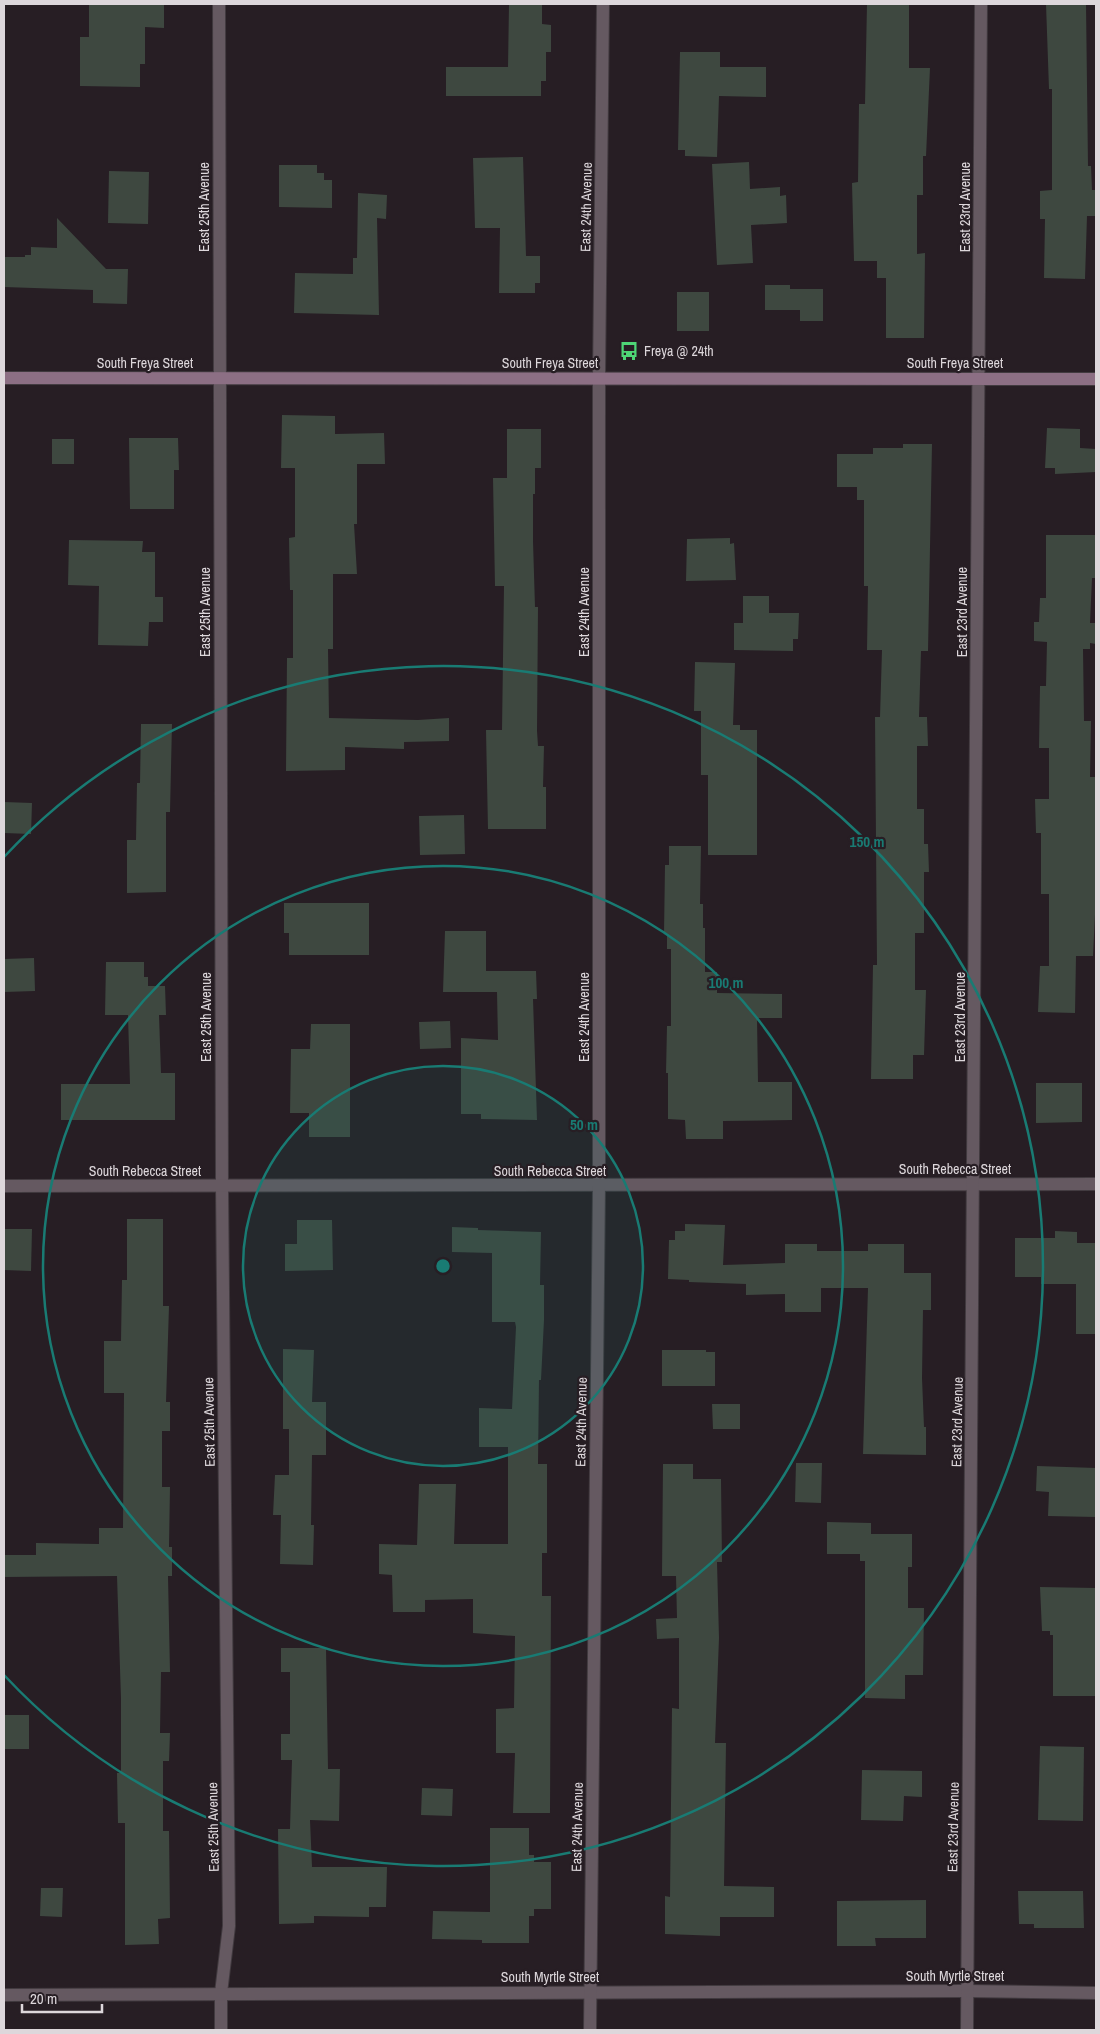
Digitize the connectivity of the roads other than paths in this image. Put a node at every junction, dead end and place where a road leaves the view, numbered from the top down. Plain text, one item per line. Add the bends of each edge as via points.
1 (220, 4) edge
2 (602, 4) edge
3 (981, 4) edge
4 (4, 378) edge
5 (219, 378) junction
6 (599, 378) junction
7 (979, 378) junction
8 (1096, 379) edge
9 (974, 1183) junction
10 (1096, 1184) edge
11 (4, 1186) edge
12 (222, 1186) junction
13 (599, 1186) junction
14 (967, 1991) junction
15 (590, 1992) junction
16 (221, 1993) junction
17 (1096, 1993) edge
18 (4, 1995) edge
19 (220, 2030) edge
20 (590, 2030) edge
21 (967, 2030) edge

1 - 5 street, East 25th Avenue
2 - 6 street, East 24th Avenue
3 - 7 street, East 23rd Avenue
4 - 5 main road, South Freya Street
5 - 6 main road, South Freya Street
5 - 12 street, East 25th Avenue
6 - 7 main road, South Freya Street
6 - 13 street, East 24th Avenue
7 - 8 main road, South Freya Street
7 - 9 street, East 23rd Avenue
9 - 10 street, South Rebecca Street
9 - 13 street, South Rebecca Street
9 - 14 street, East 23rd Avenue
11 - 12 street, South Rebecca Street
12 - 13 street, South Rebecca Street
12 - 16 street, East 25th Avenue via 229,1926
13 - 15 street, East 24th Avenue
14 - 15 street, South Myrtle Street
14 - 17 street, South Myrtle Street
14 - 21 street, East 23rd Avenue
15 - 16 street, South Myrtle Street
15 - 20 street, East 24th Avenue
16 - 18 street, South Myrtle Street
16 - 19 street, East 25th Avenue

